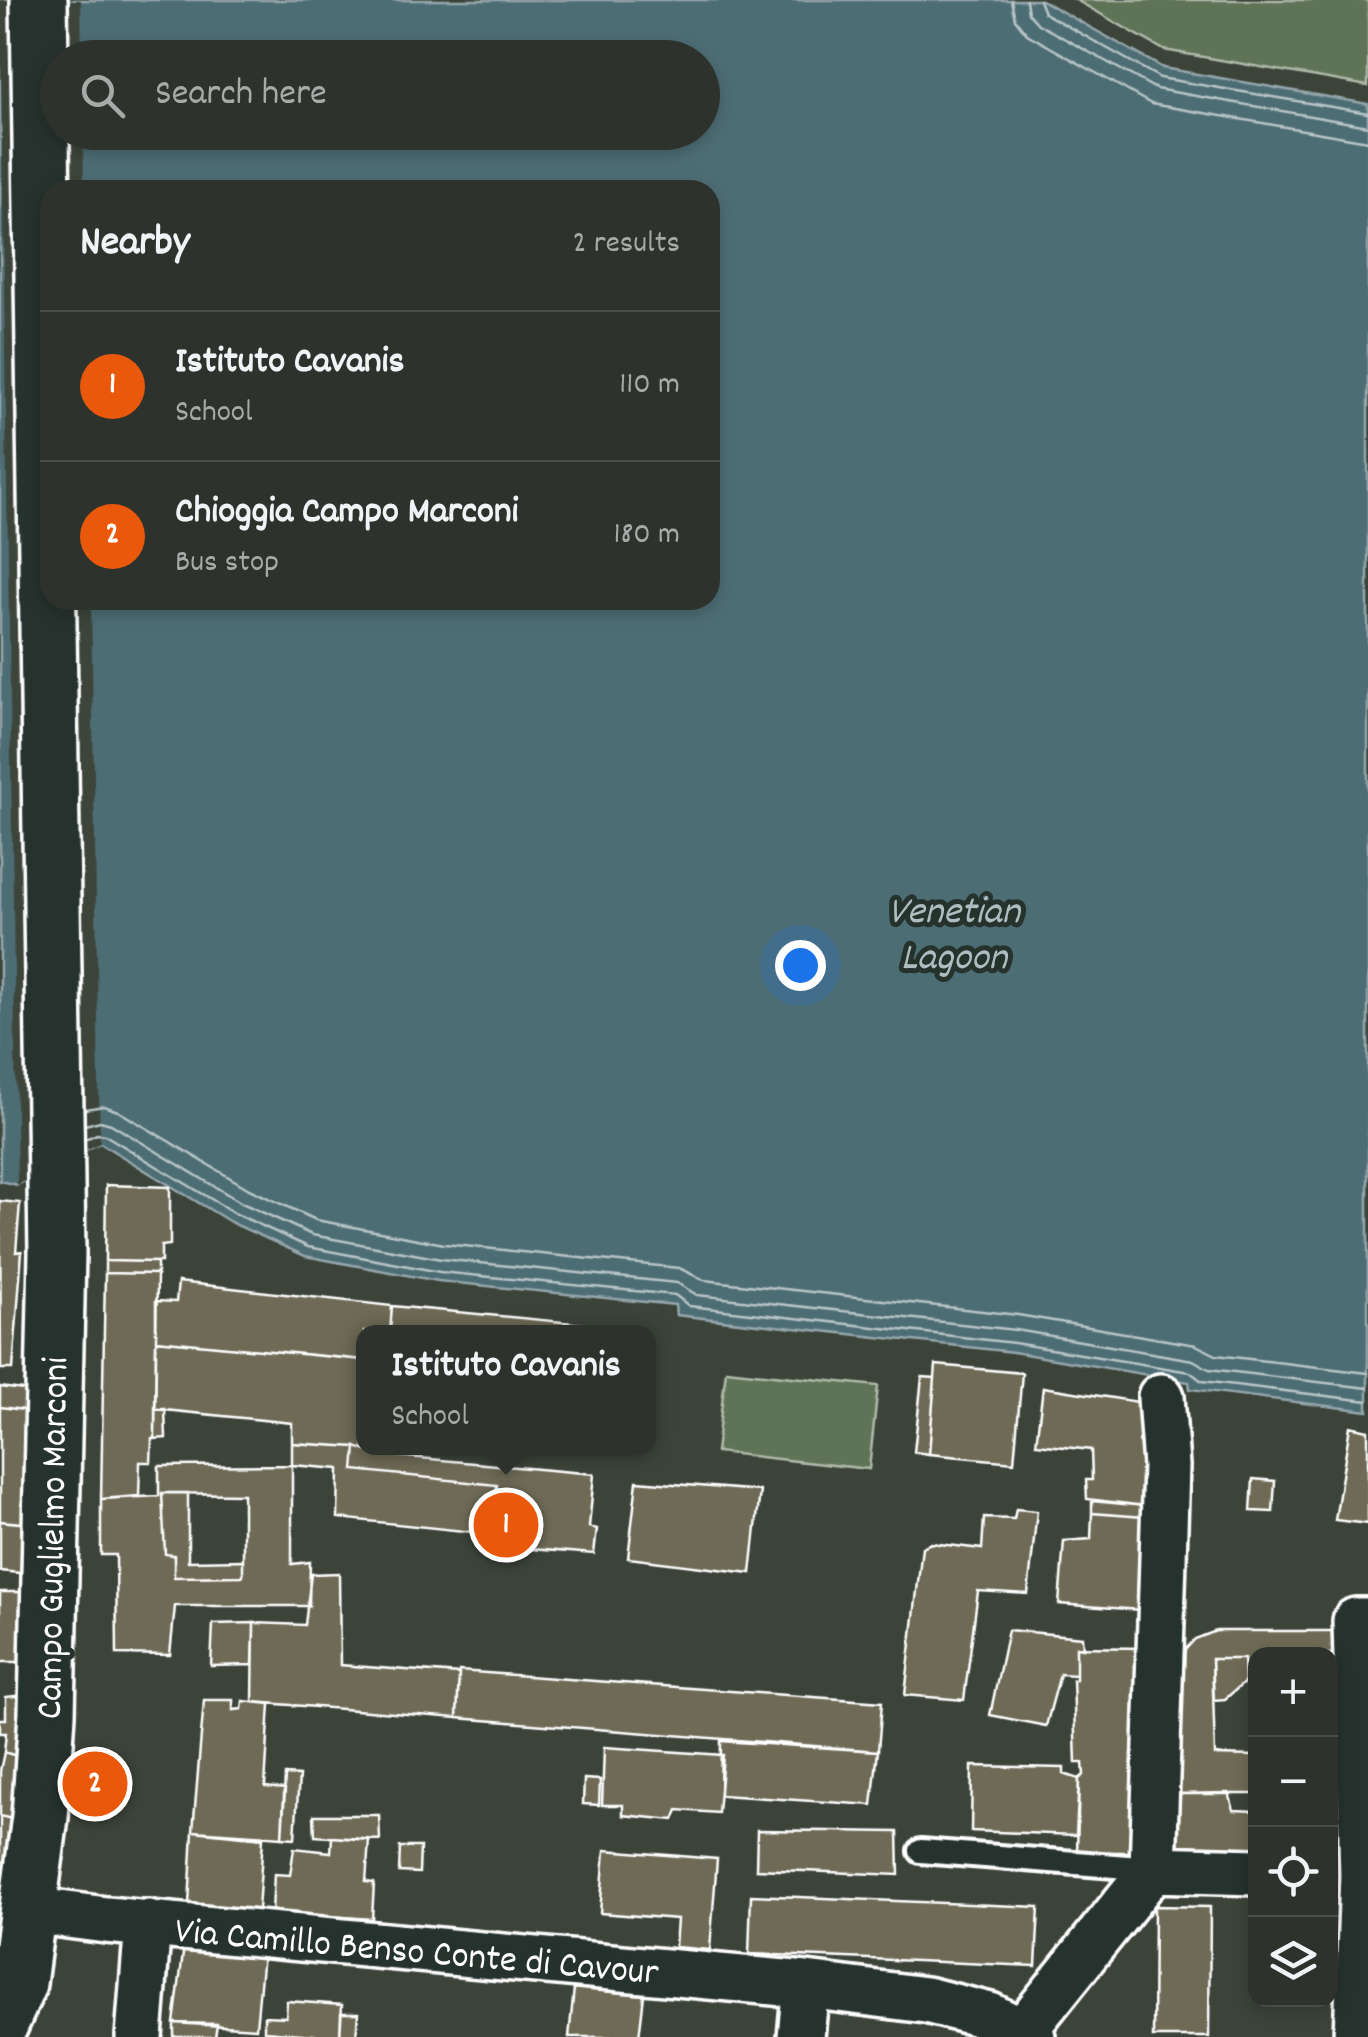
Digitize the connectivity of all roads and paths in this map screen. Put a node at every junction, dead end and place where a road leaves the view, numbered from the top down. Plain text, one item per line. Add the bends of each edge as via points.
1 (39, 0) edge
2 (40, 69) edge
3 (41, 150) edge
4 (42, 180) edge
5 (48, 610) edge
6 (1160, 1396) dead end
7 (1368, 1621) edge
8 (920, 1851) dead end
9 (1152, 1869) junction
10 (1248, 1872) edge
11 (1354, 1874) edge
12 (29, 1910) junction
13 (148, 1924) junction
14 (806, 1985) junction
15 (0, 2024) edge
16 (1028, 2034) edge
17 (139, 2037) edge
18 (801, 2037) edge
19 (1356, 2037) edge

1 - 2 street, Campo Guglielmo Marconi
3 - 4 street, Campo Guglielmo Marconi
5 - 12 street, Campo Guglielmo Marconi via 57,1253 47,1714
6 - 9 street via 1166,1466
7 - 11 street via 1356,1621
8 - 9 lane
9 - 10 street
9 - 16 street
11 - 19 street
12 - 13 street, Via Camillo Benso Conte di Cavour
12 - 15 street, Campo Guglielmo Marconi via 18,1983
13 - 14 street, Via Camillo Benso Conte di Cavour
13 - 17 street
14 - 16 street, Via Camillo Benso Conte di Cavour via 926,2000 990,2016
14 - 18 street

